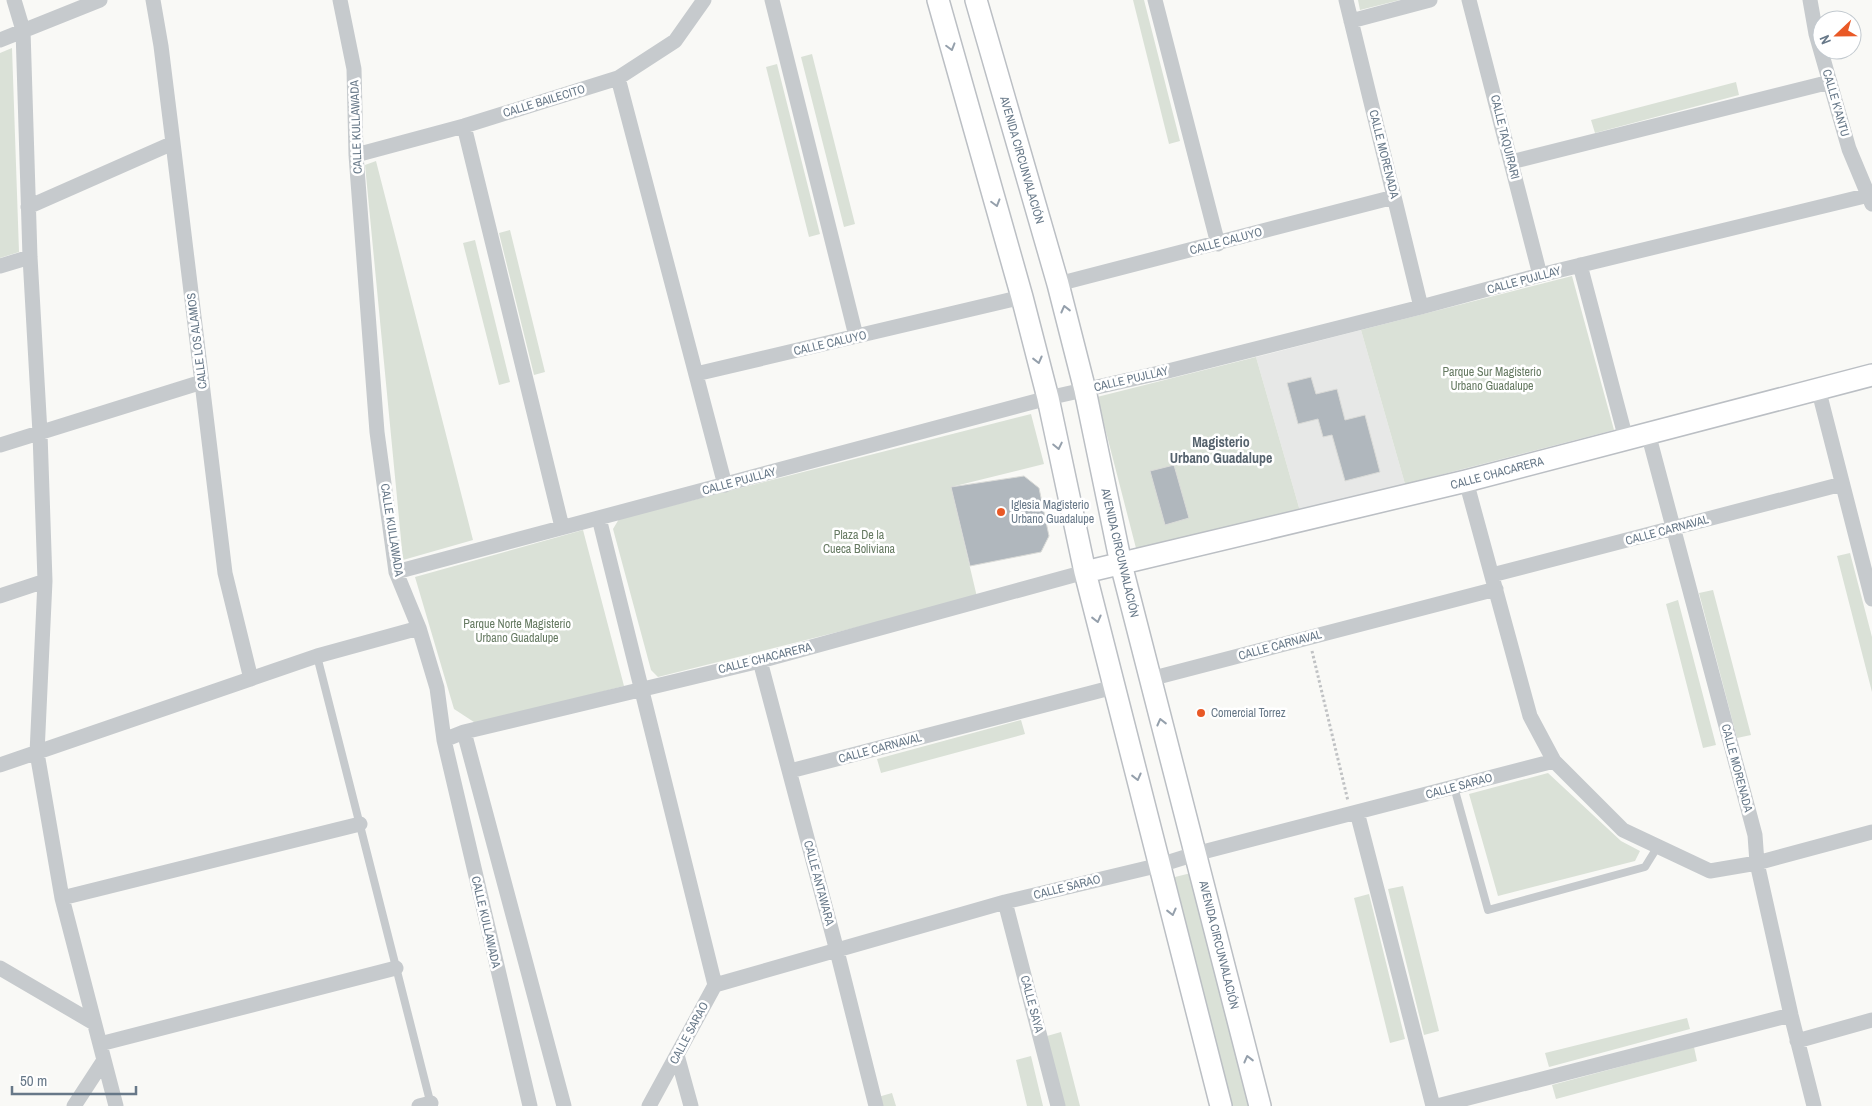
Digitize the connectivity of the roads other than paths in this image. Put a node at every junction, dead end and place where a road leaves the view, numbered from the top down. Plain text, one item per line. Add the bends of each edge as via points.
1 (14, 0) edge
2 (100, 0) edge
3 (153, 0) edge
4 (340, 0) edge
5 (704, 0) edge
6 (772, 0) edge
7 (938, 0) edge
8 (976, 0) edge
9 (1155, 0) edge
10 (1346, 0) edge
11 (1430, 0) edge
12 (1470, 0) edge
13 (1810, 0) edge
14 (1351, 21) junction
15 (23, 30) junction
16 (0, 40) edge
17 (618, 78) junction
18 (1830, 82) junction
19 (464, 126) junction
20 (173, 143) junction
21 (356, 155) junction
22 (1511, 162) junction
23 (1394, 196) junction
24 (1870, 199) edge
25 (28, 207) junction
26 (1218, 244) junction
27 (30, 257) junction
28 (1580, 265) junction
29 (0, 266) edge
30 (1540, 275) junction
31 (1058, 284) junction
32 (1022, 297) junction
33 (1421, 307) junction
34 (856, 336) junction
35 (696, 374) junction
36 (1872, 375) edge
37 (202, 382) junction
38 (1818, 388) junction
39 (1085, 390) junction
40 (1048, 398) junction
41 (40, 433) junction
42 (1648, 433) junction
43 (1626, 439) junction
44 (0, 445) edge
45 (1466, 481) junction
46 (725, 484) junction
47 (1842, 484) junction
48 (599, 518) junction
49 (562, 527) junction
50 (1673, 528) junction
51 (1120, 564) junction
52 (396, 572) junction
53 (1085, 572) junction
54 (45, 581) junction
55 (1494, 582) junction
56 (0, 596) edge
57 (1872, 599) edge
58 (419, 628) junction
59 (317, 656) junction
60 (760, 661) junction
61 (1150, 679) junction
62 (251, 680) junction
63 (1114, 687) junction
64 (641, 688) junction
65 (464, 732) junction
66 (444, 740) junction
67 (37, 753) junction
68 (1554, 761) junction
69 (0, 765) edge
70 (790, 771) junction
71 (1454, 788) junction
72 (1354, 813) junction
73 (360, 824) junction
74 (1872, 832) edge
75 (1658, 846) junction
76 (1195, 854) junction
77 (1757, 863) junction
78 (1160, 864) junction
79 (62, 898) junction
80 (1005, 902) junction
81 (837, 951) junction
82 (0, 968) edge
83 (396, 968) junction
84 (715, 985) junction
85 (1791, 1015) junction
86 (1872, 1020) edge
87 (94, 1023) junction
88 (1797, 1041) junction
89 (100, 1044) junction
90 (677, 1055) junction
91 (104, 1060) junction
92 (427, 1105) edge
93 (74, 1106) edge
94 (116, 1106) edge
95 (530, 1106) edge
96 (564, 1106) edge
97 (649, 1106) edge
98 (691, 1106) edge
99 (876, 1106) edge
100 (1058, 1106) edge
101 (1221, 1106) edge
102 (1260, 1106) edge
103 (1433, 1106) edge
104 (1437, 1106) edge
105 (1814, 1106) edge

1 - 15 street
2 - 15 street
3 - 20 street, CALLE LOS ALAMOS
4 - 21 street, CALLE KULLAWADA via 354,69
5 - 17 street, CALLE BAILECITO via 675,41
6 - 34 street
7 -> 32 main road
8 - 31 main road, AVENIDA CIRCUNVALACIÓN
9 - 26 street
10 - 14 street, CALLE MORENADA
11 - 14 street
12 - 22 street, CALLE TAQUIRARI
13 - 18 street, CALLE K'ANTU
14 - 23 street, CALLE MORENADA
15 - 16 street
15 - 25 street
17 - 19 street, CALLE BAILECITO
17 - 35 street
18 - 22 street
18 - 24 street, CALLE K'ANTU via 1849,149
19 - 21 street, CALLE BAILECITO
19 - 49 street
20 - 25 street
20 - 37 street, CALLE LOS ALAMOS
21 - 52 street, CALLE KULLAWADA via 377,432
22 - 30 street, CALLE TAQUIRARI
23 - 26 street, CALLE CALUYO
23 - 33 street, CALLE MORENADA
24 - 28 street, CALLE PUJLLAY
25 - 27 street
26 - 31 street, CALLE CALUYO
27 - 29 street
27 - 41 street
28 - 30 street, CALLE PUJLLAY
28 - 43 street
30 - 33 street, CALLE PUJLLAY
39 -> 31 main road, AVENIDA CIRCUNVALACIÓN
32 - 34 street, CALLE CALUYO
32 -> 40 main road
33 - 39 street, CALLE PUJLLAY
34 - 35 street, CALLE CALUYO
35 - 46 street
36 - 38 main road, CALLE CHACARERA
37 - 41 street
37 - 62 street, CALLE LOS ALAMOS via 225,573
38 - 42 main road, CALLE CHACARERA
38 - 47 street
39 - 40 street, CALLE PUJLLAY
39 - 51 main road, AVENIDA CIRCUNVALACIÓN
40 - 46 street, CALLE PUJLLAY
40 -> 53 main road
41 - 44 street
41 - 54 street
42 - 43 main road, CALLE CHACARERA
42 - 50 street, CALLE MORENADA
43 - 45 main road, CALLE CHACARERA
45 - 51 main road, CALLE CHACARERA
45 - 55 street
46 - 48 street, CALLE PUJLLAY
47 - 50 street, CALLE CARNAVAL
47 - 57 street
48 - 49 street, CALLE PUJLLAY
48 - 64 street
49 - 52 street, CALLE PUJLLAY
50 - 55 street, CALLE CARNAVAL
50 - 77 street, CALLE MORENADA via 1755,835
51 - 53 main road, CALLE CHACARERA
51 - 61 main road, AVENIDA CIRCUNVALACIÓN
52 - 58 street, CALLE KULLAWADA
53 - 60 street, CALLE CHACARERA
53 -> 63 main road
54 - 56 street
54 - 67 street
55 - 61 street, CALLE CARNAVAL via 1309,638
55 - 68 street via 1530,716
58 - 59 street
58 - 66 street, CALLE KULLAWADA via 437,688
59 - 62 street
59 - 73 lane
60 - 64 street, CALLE CHACARERA
60 - 70 street, CALLE ANTAWARA
76 -> 61 main road, AVENIDA CIRCUNVALACIÓN
62 - 67 street
63 - 70 street, CALLE CARNAVAL
63 -> 78 main road
64 - 65 street, CALLE CHACARERA
64 - 84 street
65 - 66 street, CALLE CHACARERA
65 - 96 street
66 - 95 street, CALLE KULLAWADA
67 - 69 street
67 - 79 street
68 - 71 street, CALLE SARAO
68 - 75 street via 1622,830
70 - 81 street, CALLE ANTAWARA
71 - 72 street, CALLE SARAO
71 - 75 lane via 1488,910 1645,867
72 - 76 street, CALLE SARAO
72 - 103 street
73 - 79 street
73 - 83 lane
74 - 77 street
75 - 77 street via 1710,871
76 - 78 street, CALLE SARAO
102 -> 76 main road, AVENIDA CIRCUNVALACIÓN
77 - 85 street, CALLE MORENADA
78 - 80 street, CALLE SARAO
78 -> 101 main road
79 - 87 street
80 - 81 street, CALLE SARAO
80 - 100 street, CALLE SAYA
81 - 84 street, CALLE SARAO
81 - 99 street, CALLE ANTAWARA
82 - 87 street
83 - 89 street
83 - 92 lane
84 - 90 street, CALLE SARAO
85 - 88 street, CALLE MORENADA
85 - 104 street
86 - 88 street
87 - 89 street
88 - 105 street, CALLE MORENADA
89 - 91 street
90 - 97 street, CALLE SARAO
90 - 98 street
91 - 93 street
91 - 94 street

